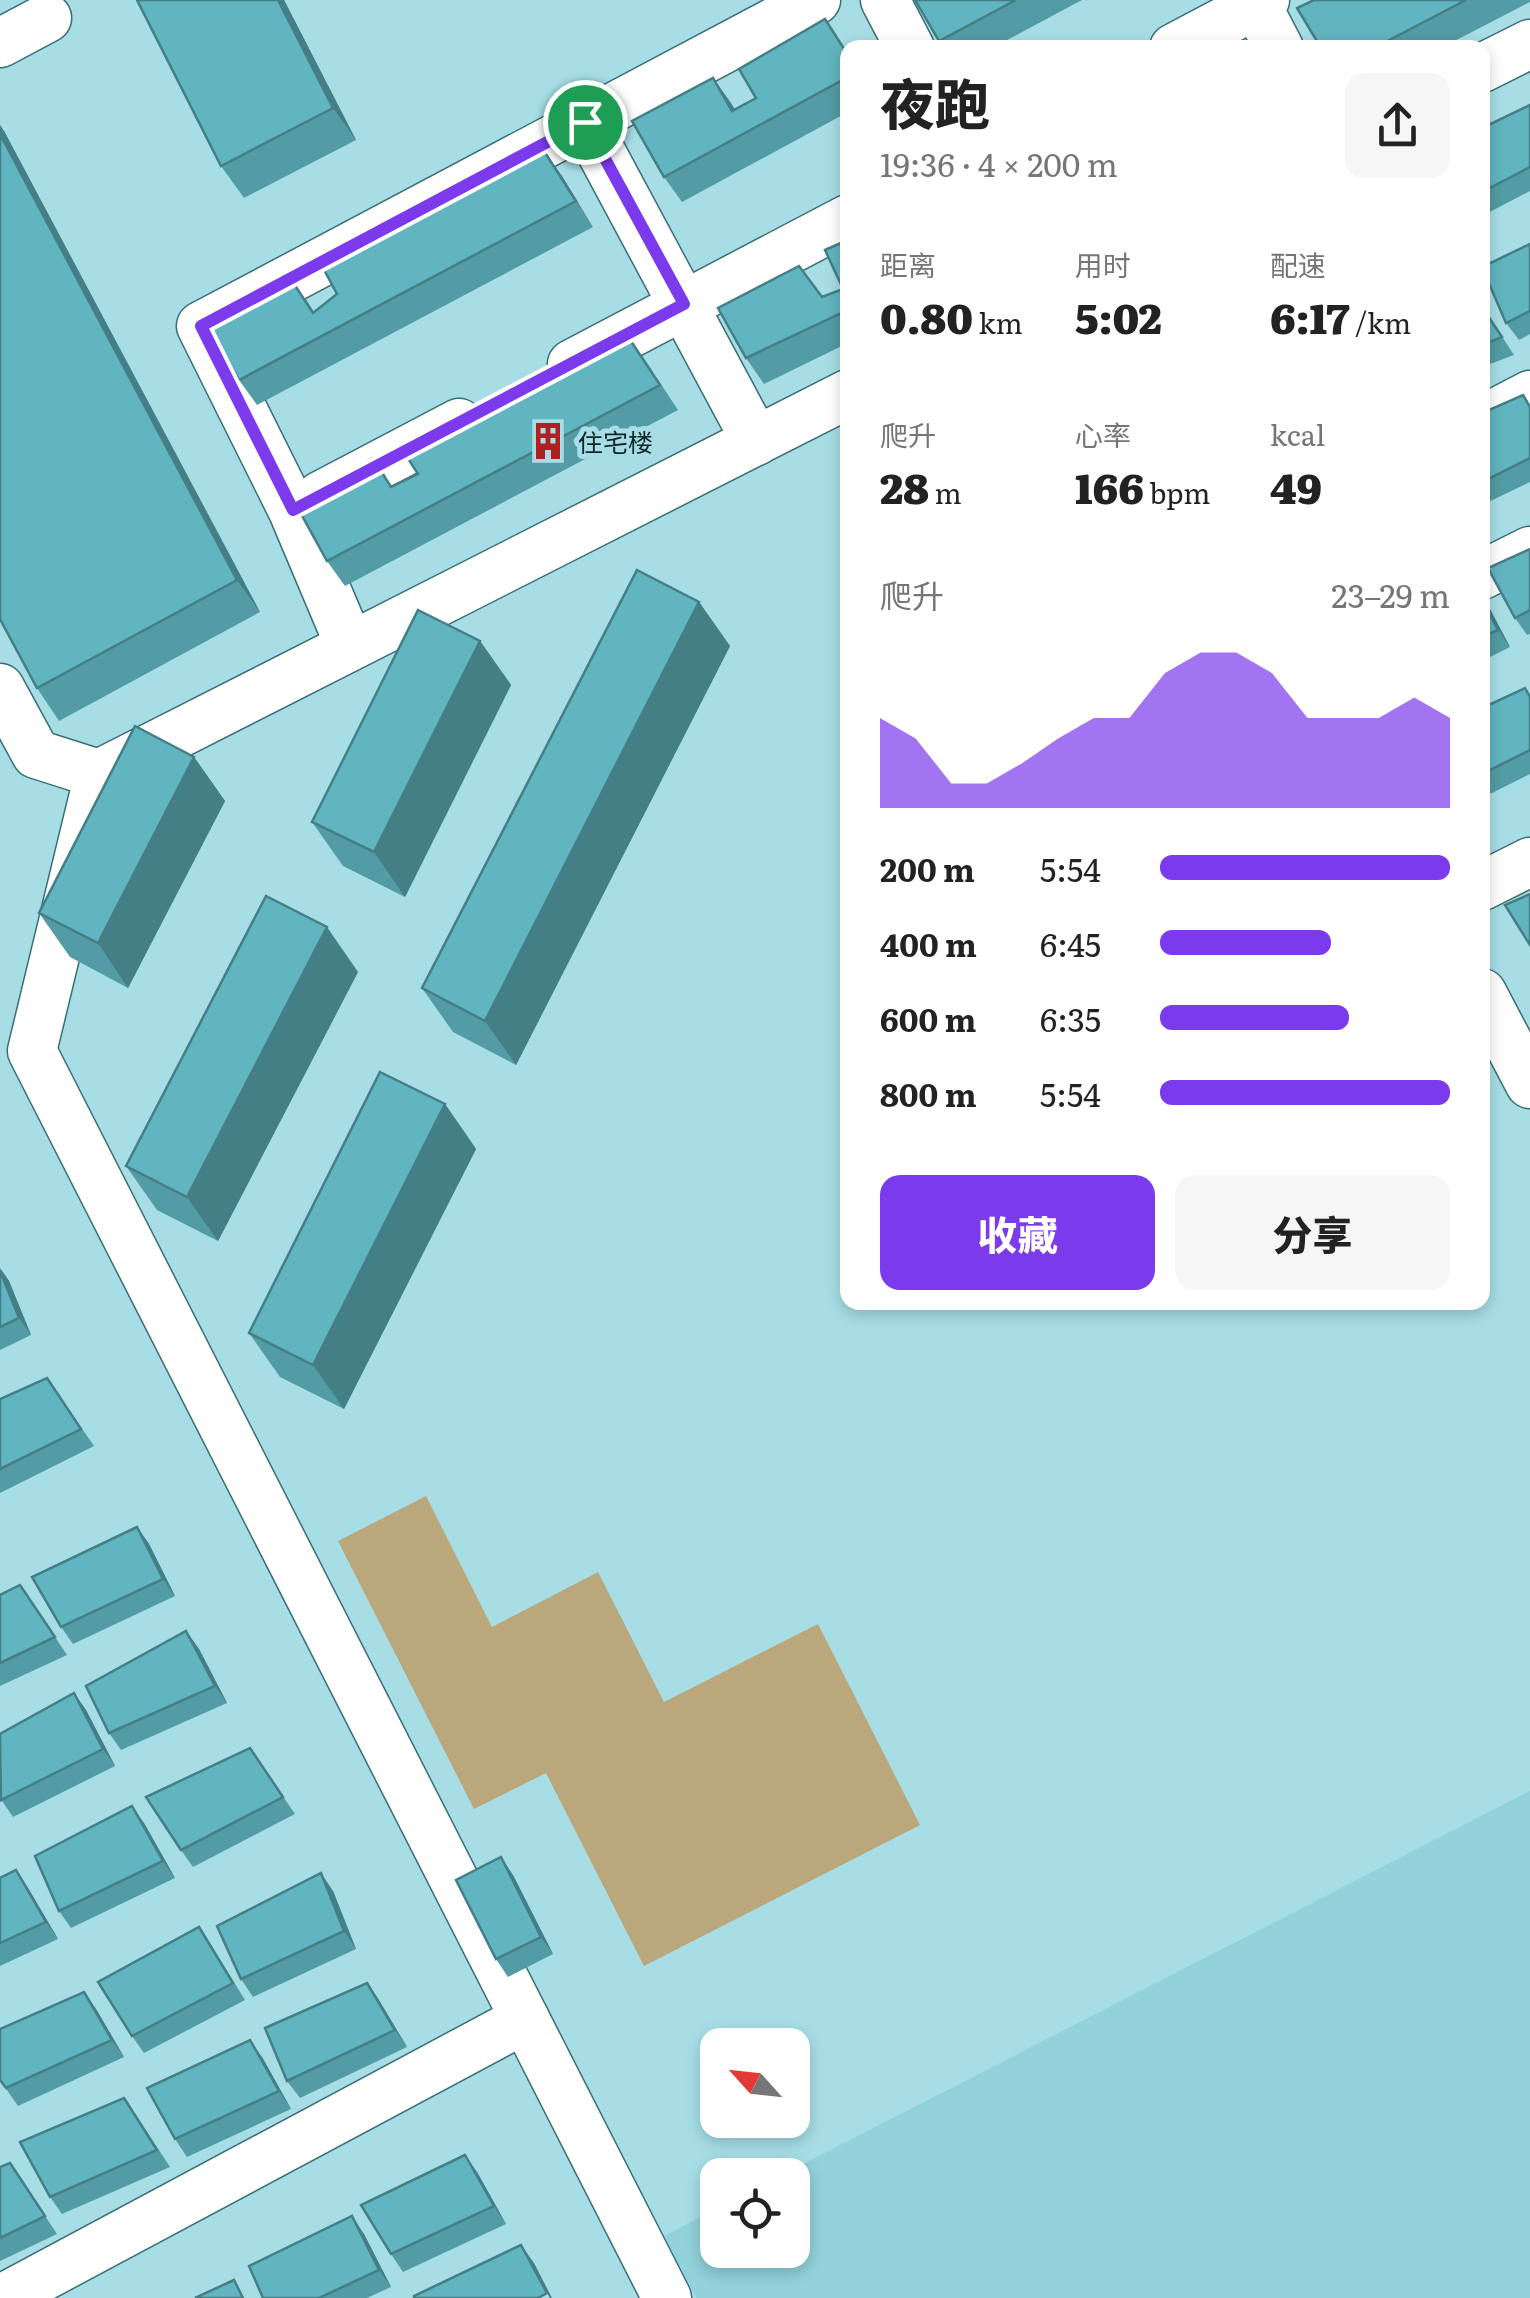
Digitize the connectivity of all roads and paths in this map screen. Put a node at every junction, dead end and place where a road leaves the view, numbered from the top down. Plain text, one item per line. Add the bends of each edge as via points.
1 (816, 0) edge
2 (884, 0) edge
3 (1258, 2) edge
4 (47, 18) dead end
5 (906, 40) edge
6 (1189, 40) edge
7 (1275, 40) edge
8 (0, 43) edge
9 (1530, 44) edge
10 (1490, 64) edge
11 (585, 122) junction
12 (840, 223) edge
13 (684, 304) junction
14 (1530, 395) edge
15 (840, 398) edge
16 (1490, 416) edge
17 (756, 441) junction
18 (293, 510) junction
19 (1530, 550) edge
20 (1490, 571) edge
21 (350, 646) junction
22 (0, 688) edge
23 (99, 774) junction
24 (1530, 862) edge
25 (1490, 882) edge
26 (1490, 1010) edge
27 (1513, 1057) edge
28 (16, 1059) edge
29 (525, 2019) junction
30 (3, 2298) edge
31 (667, 2298) edge

1 - 11 street
2 - 5 street
3 - 6 street
3 - 7 street
4 - 8 street
9 - 10 street
11 - 13 street
11 - 18 street via 201,326
12 - 13 street
13 - 17 street
13 - 18 street
14 - 16 street
15 - 17 street
17 - 21 street
18 - 21 street
19 - 20 street
21 - 23 street
22 - 23 street via 36,754
23 - 28 street
24 - 25 street
26 - 27 street
28 - 29 street
29 - 30 street
29 - 31 street

